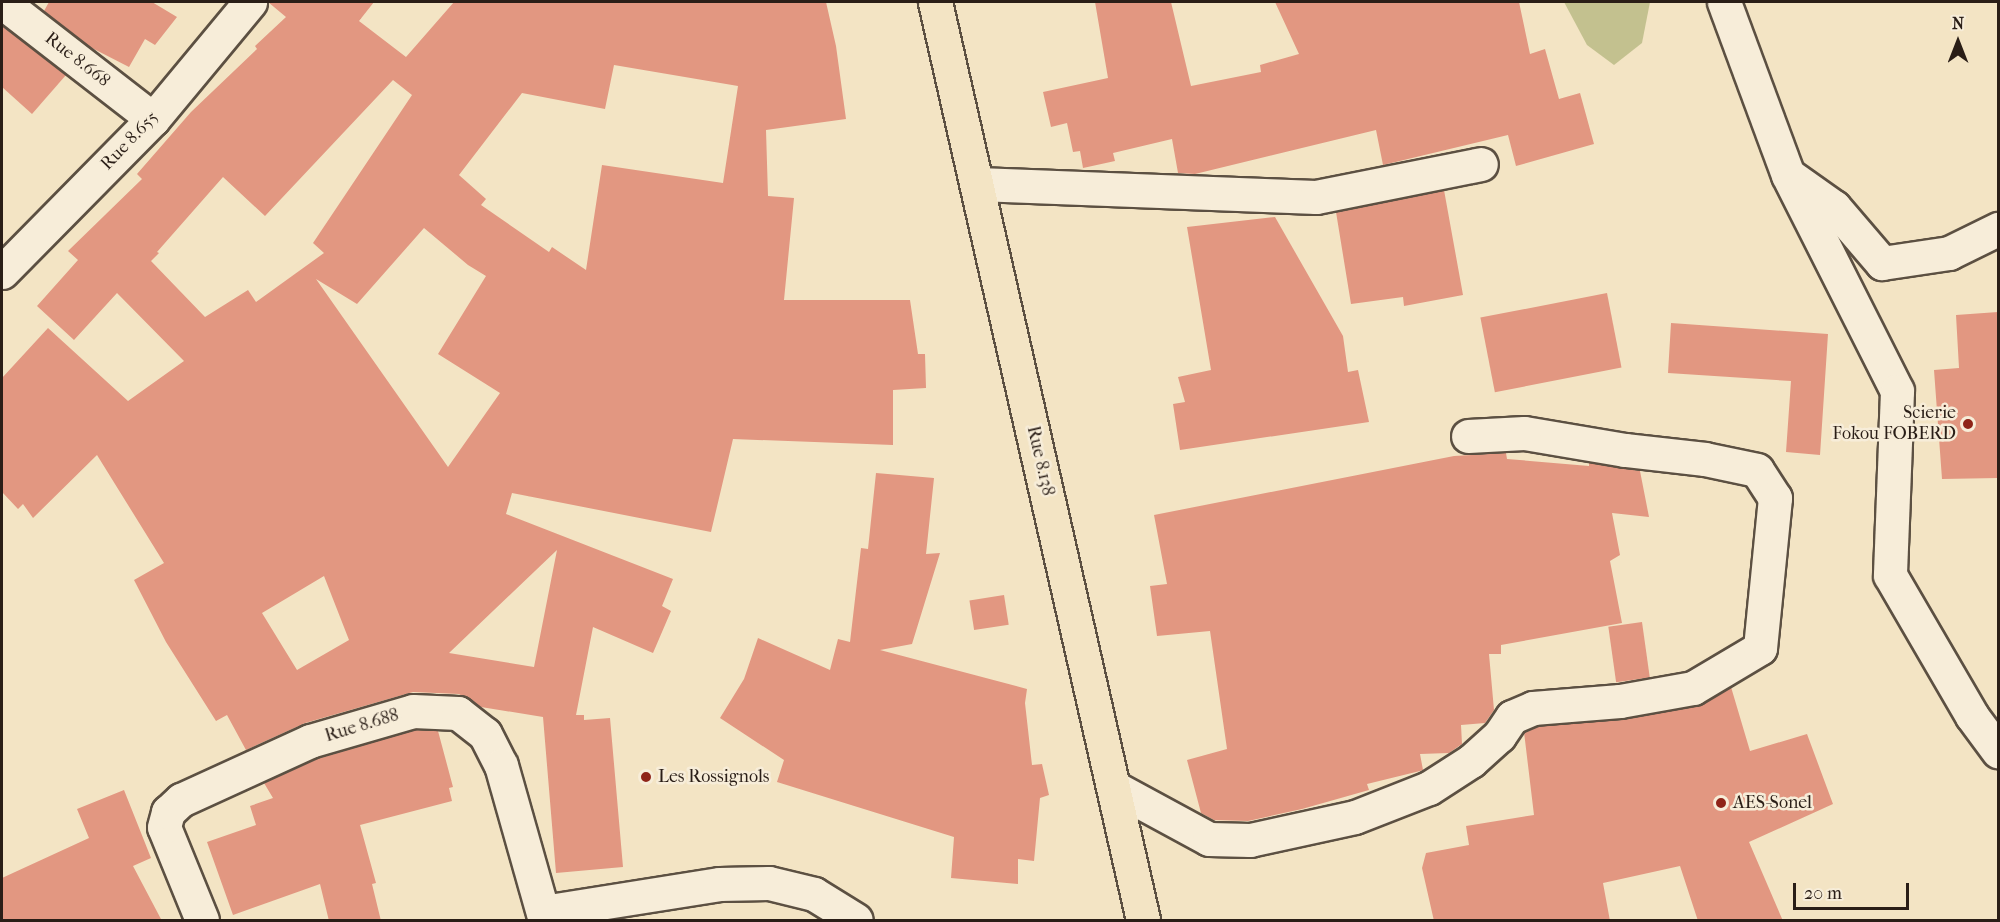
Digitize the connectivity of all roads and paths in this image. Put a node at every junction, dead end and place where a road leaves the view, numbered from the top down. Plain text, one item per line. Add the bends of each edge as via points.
1 (2, 2) edge
2 (250, 2) edge
3 (935, 2) edge
4 (1724, 2) edge
5 (153, 119) junction
6 (1481, 164) dead end
7 (1788, 175) junction
8 (978, 184) junction
9 (1998, 229) edge
10 (2, 272) edge
11 (1468, 436) dead end
12 (1998, 751) edge
13 (1115, 788) junction
14 (544, 916) edge
15 (202, 921) edge
16 (856, 921) edge
17 (1143, 921) edge

1 - 5 street, Rue 8.668
2 - 5 street, Rue 8.655
3 - 8 main road, Rue 8.138
4 - 7 street
5 - 10 street, Rue 8.655
6 - 8 street via 1316,197
7 - 9 street via 1834,207 1882,263 1949,253
7 - 12 street via 1897,391 1890,575 1972,716
8 - 13 main road, Rue 8.138
11 - 13 street via 1524,433 1757,470 1775,498 1760,648 1694,688 1620,701 1533,708 1512,717 1499,736 1471,761 1429,788 1355,817 1250,840 1209,839
13 - 17 main road, Rue 8.138
14 - 15 street, Rue 8.688 via 501,765 485,734 458,713 413,711 310,741 181,800 168,812 164,827
14 - 16 street via 719,884 769,883 814,894

